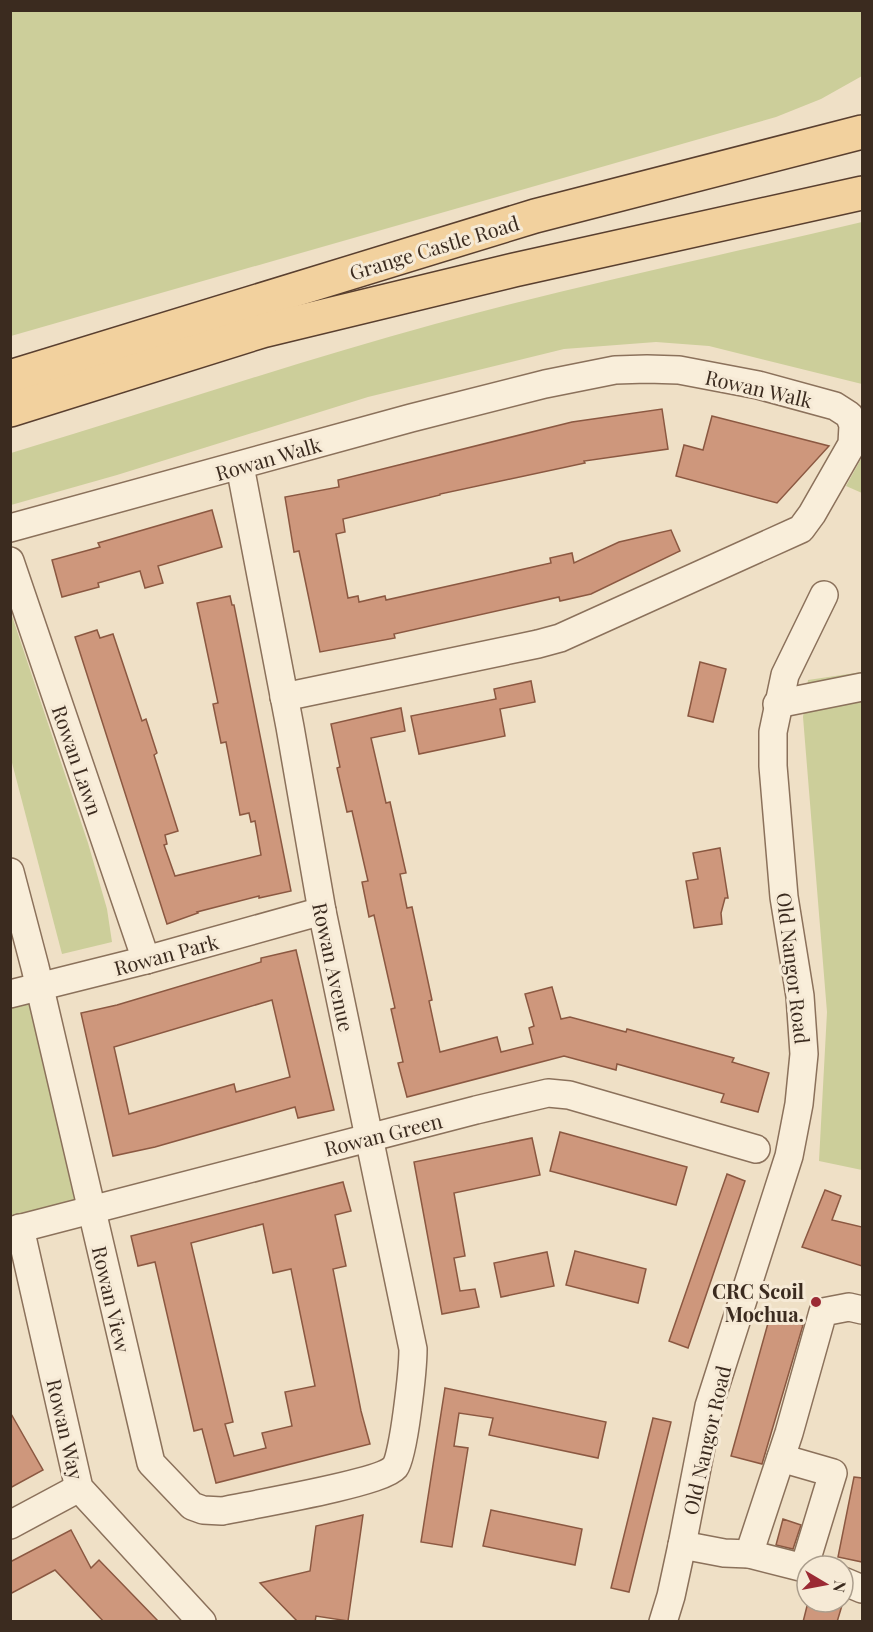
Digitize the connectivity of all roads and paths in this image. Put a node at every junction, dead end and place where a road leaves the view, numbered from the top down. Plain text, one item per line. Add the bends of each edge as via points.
1 (862, 132) edge
2 (862, 193) edge
3 (10, 377) edge
4 (10, 410) edge
5 (240, 466) junction
6 (10, 528) edge
7 (10, 561) edge
8 (824, 596) dead end
9 (862, 687) edge
10 (284, 697) junction
11 (777, 704) junction
12 (10, 872) edge
13 (322, 911) junction
14 (146, 960) junction
15 (38, 987) junction
16 (10, 994) edge
17 (369, 1138) junction
18 (756, 1149) dead end
19 (90, 1209) junction
20 (15, 1229) edge
21 (862, 1310) edge
22 (781, 1458) junction
23 (396, 1466) joint
24 (78, 1488) junction
25 (10, 1524) edge
26 (682, 1545) junction
27 (749, 1554) junction
28 (810, 1554) edge
29 (795, 1566) edge
30 (202, 1622) edge
31 (663, 1622) edge

1 - 3 main road, Grange Castle Road via 535,216
2 - 4 main road, Grange Castle Road via 262,331
5 - 6 street, Rowan Walk
5 - 10 street, Rowan Avenue
5 - 10 street, Rowan Walk via 411,418 615,370 679,370 758,385 835,406 849,415 853,425 852,444 801,529 560,638
7 - 14 street, Rowan Lawn
8 - 11 street, Old Nangor Road via 785,675
9 - 11 street
10 - 13 street, Rowan Avenue
11 - 26 street, Old Nangor Road via 773,766 784,897 800,996 804,1054 799,1104 789,1156 710,1406
12 - 15 street, Rowan View
13 - 14 street, Rowan Park
13 - 17 street, Rowan Avenue
14 - 15 street, Rowan Park
15 - 16 street, Rowan Park
15 - 19 street, Rowan View
17 - 18 street, Rowan Green via 548,1093 569,1095
17 - 19 street, Rowan Green
17 - 23 street, Rowan Avenue via 413,1349 412,1378
19 - 20 street, Rowan Green
19 - 23 street, Rowan View via 151,1463 192,1506 222,1511 348,1485 385,1474
20 - 24 street, Rowan Way
21 - 22 street via 849,1307 823,1312
22 - 27 street
22 - 28 street via 833,1473
24 - 25 street
24 - 30 street, Rowan Way
26 - 27 street
26 - 31 street, Old Nangor Road
27 - 29 street

